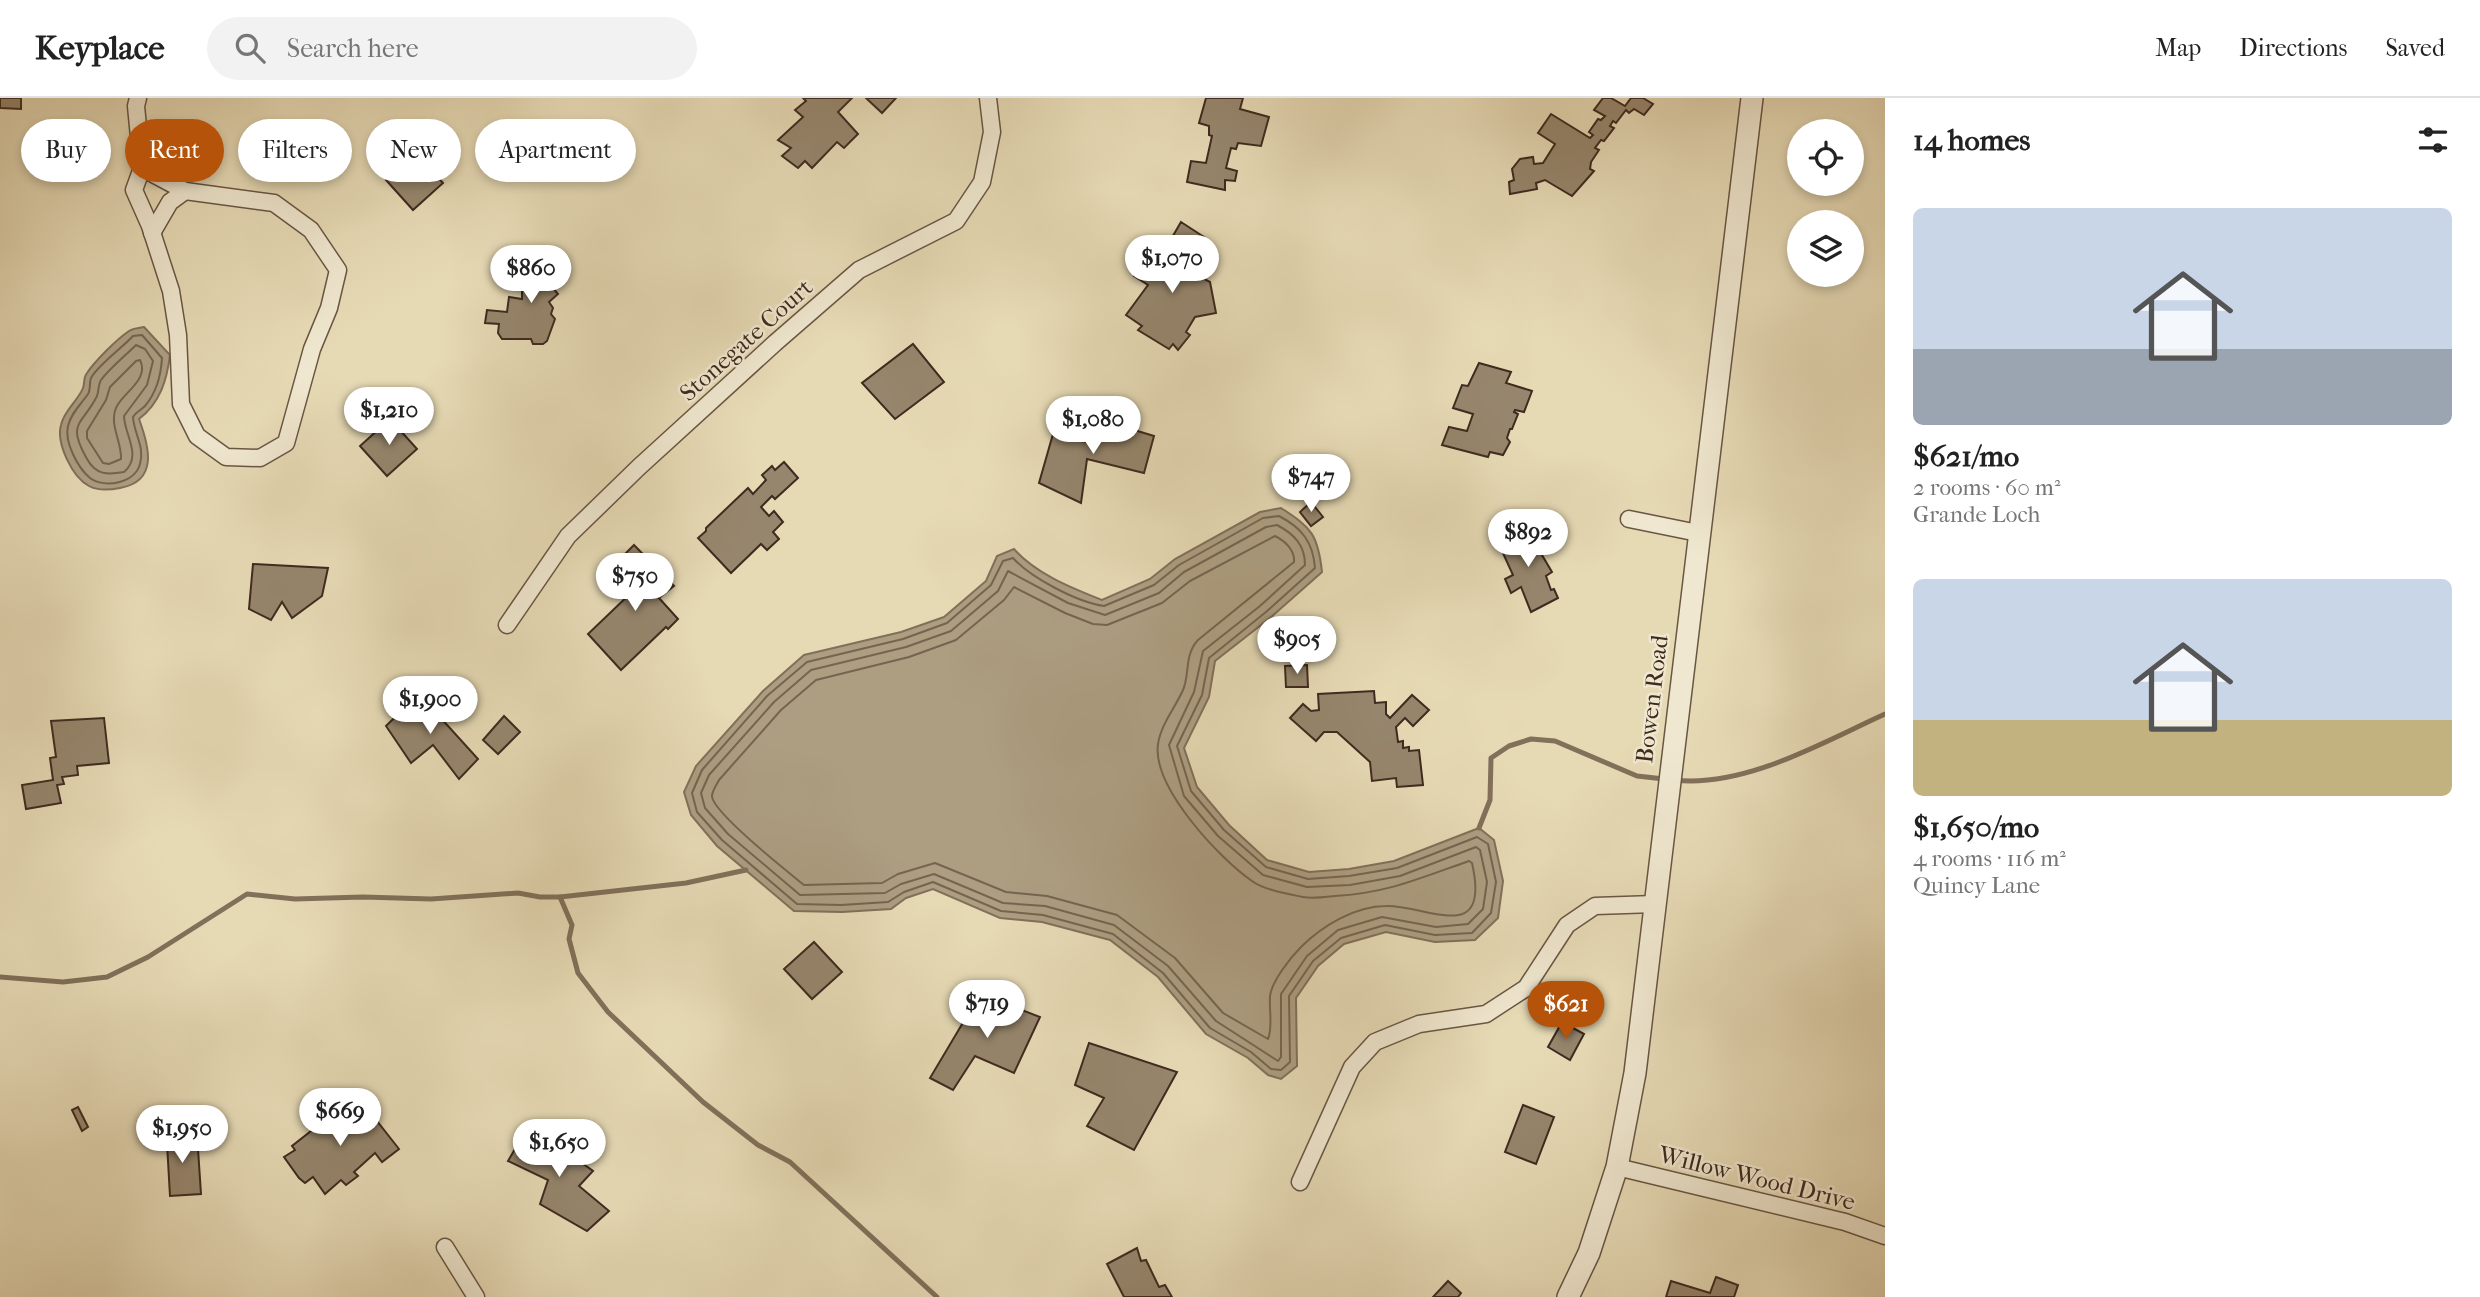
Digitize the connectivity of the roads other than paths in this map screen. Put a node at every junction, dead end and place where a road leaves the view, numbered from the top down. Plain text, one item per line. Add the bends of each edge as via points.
1 (138, 98) edge
2 (988, 98) edge
3 (1752, 98) edge
4 (137, 119) edge
5 (137, 182) edge
6 (169, 182) edge
7 (186, 191) junction
8 (152, 233) junction
9 (1629, 519) dead end
10 (1698, 533) junction
11 (507, 625) dead end
12 (1655, 904) junction
13 (1617, 1167) junction
14 (1300, 1182) dead end
15 (1885, 1236) edge
16 (445, 1247) dead end
17 (477, 1297) edge
18 (1568, 1297) edge

1 - 4 street
2 - 11 street, Stonegate Court via 992,132 982,182 956,221 859,270 775,343 568,536
3 - 10 street, Bowen Road
5 - 8 street via 134,190
6 - 7 street
7 - 8 street via 170,202
7 - 8 street via 274,203 312,230 338,270 286,443 260,458 226,457 197,436 181,404 171,291
9 - 10 street
10 - 12 street, Bowen Road
12 - 13 street, Bowen Road
12 - 14 street via 1595,906 1567,925 1526,988 1486,1014 1419,1024 1375,1042 1352,1068
13 - 15 street, Willow Wood Drive via 1845,1222
13 - 18 street, Bowen Road via 1589,1253
16 - 17 street

